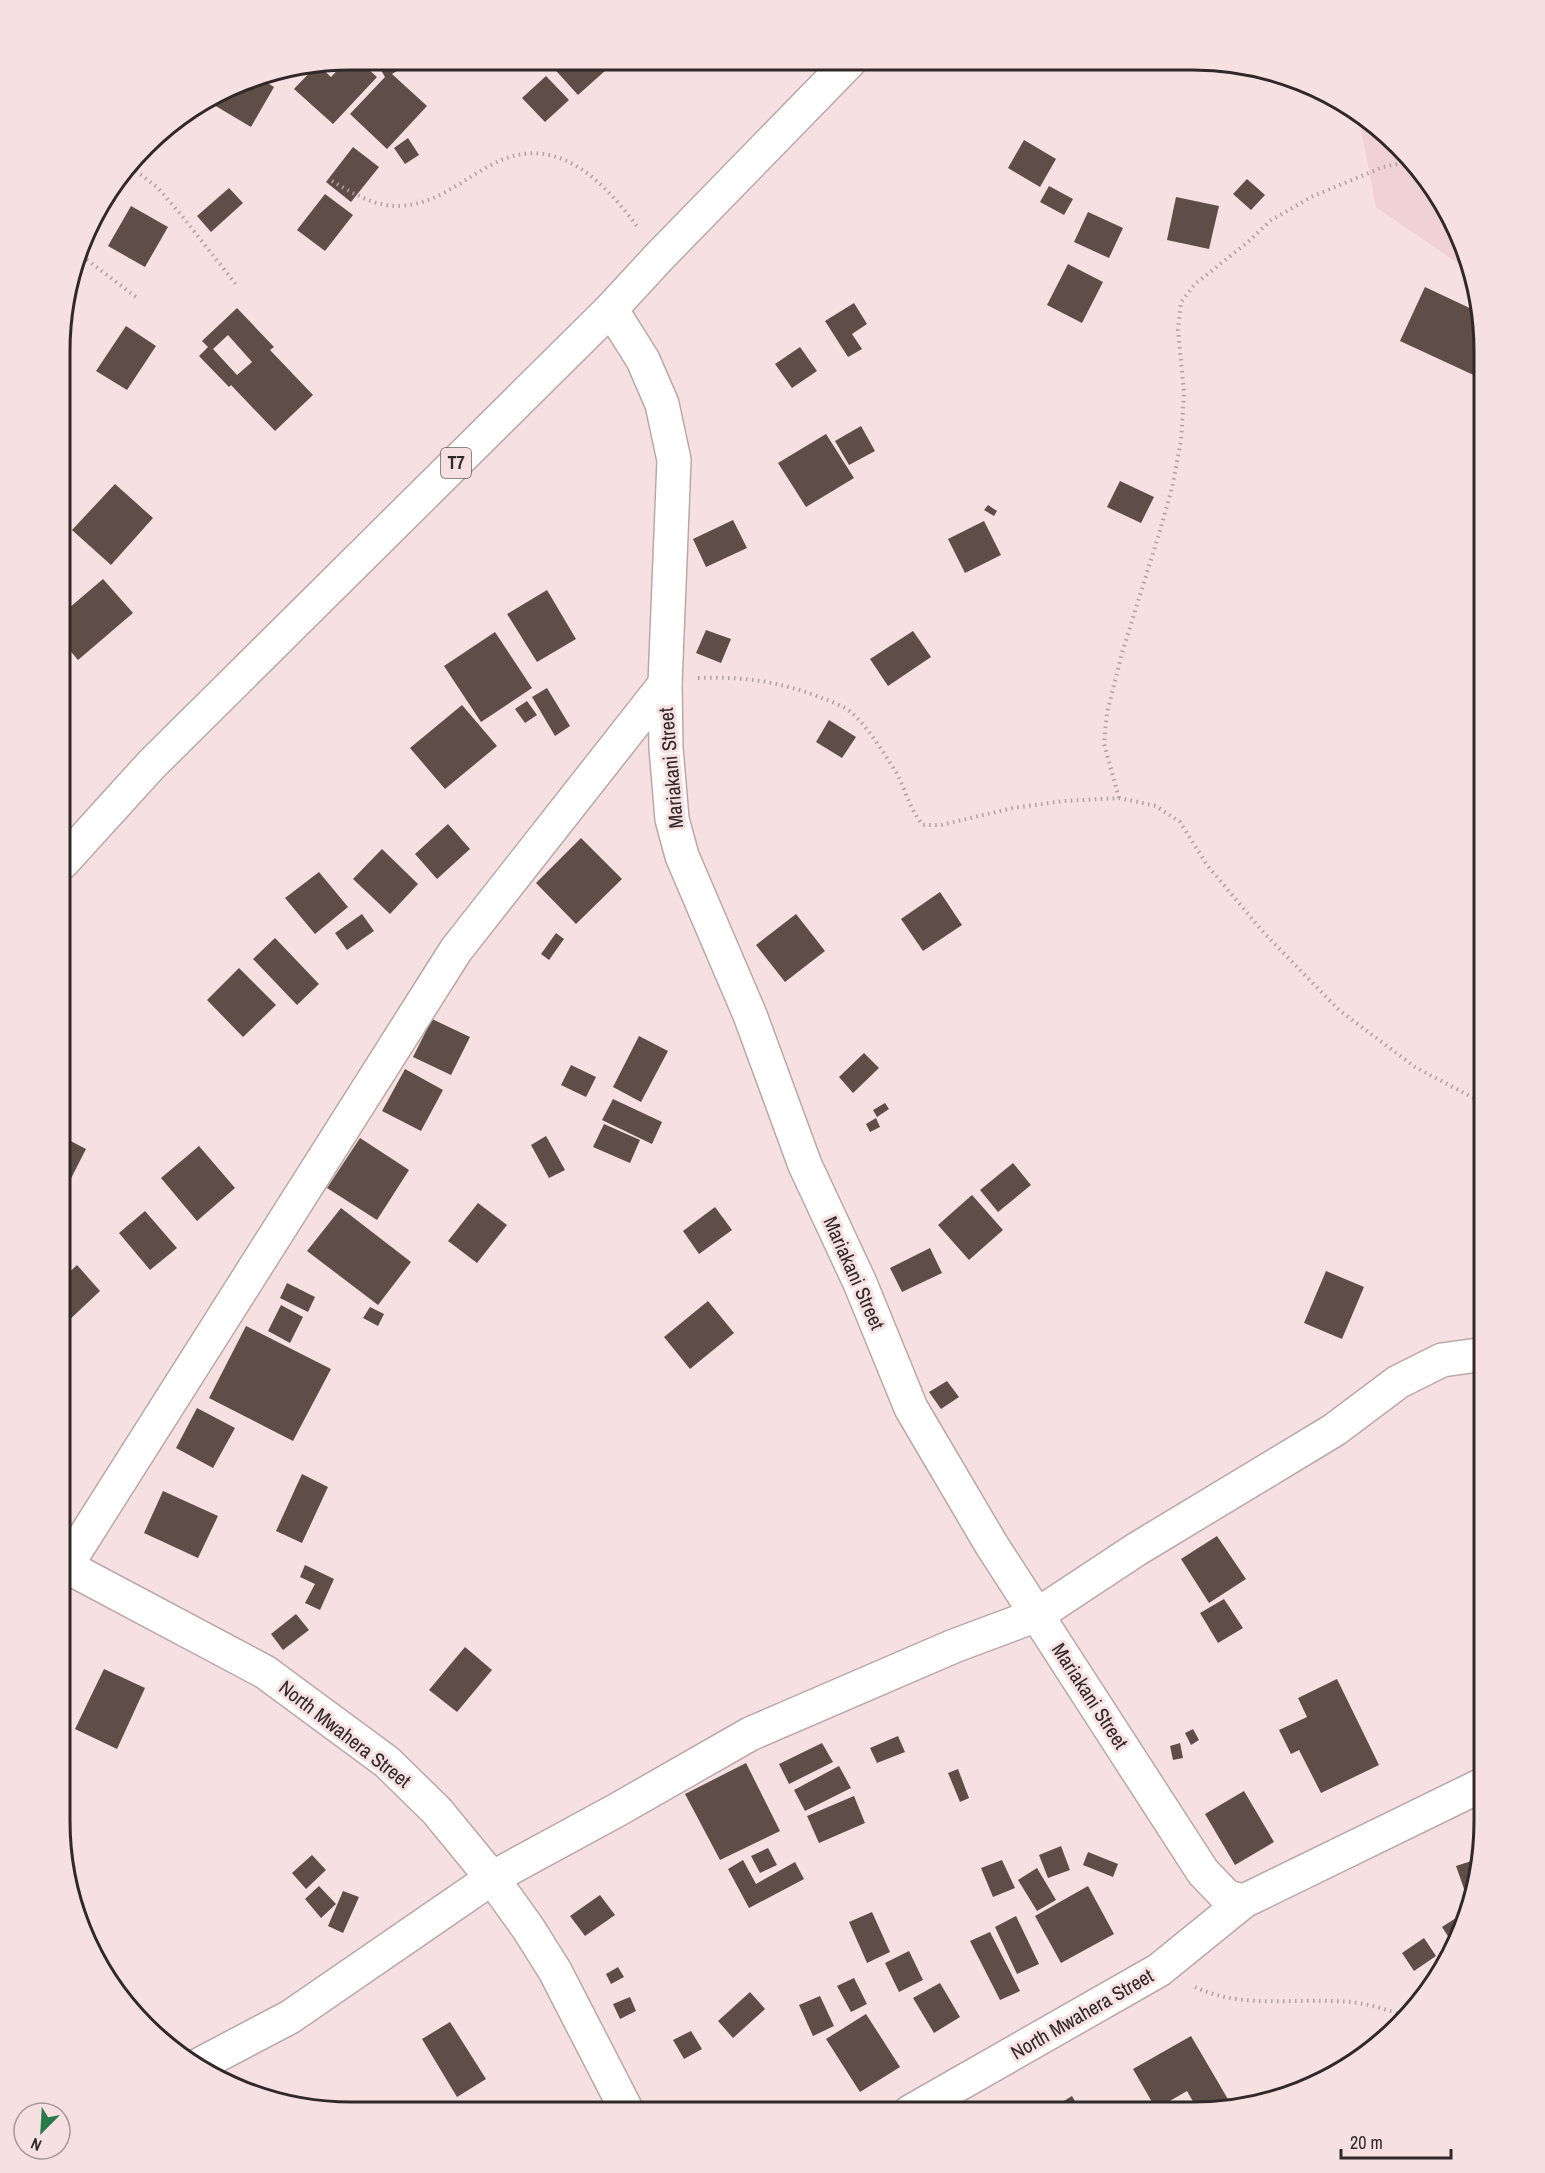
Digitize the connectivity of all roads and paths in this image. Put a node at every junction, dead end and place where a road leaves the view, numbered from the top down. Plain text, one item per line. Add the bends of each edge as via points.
1 (842, 70) edge
2 (1402, 163) edge
3 (136, 171) edge
4 (332, 181) dead end
5 (658, 256) junction
6 (86, 259) edge
7 (238, 287) dead end
8 (136, 297) dead end
9 (611, 309) junction
10 (665, 684) junction
11 (1119, 798) junction
12 (70, 854) edge
13 (1474, 1098) edge
14 (1474, 1356) edge
15 (70, 1554) edge
16 (70, 1569) edge
17 (1037, 1615) junction
18 (1474, 1789) edge
19 (492, 1878) junction
20 (1244, 1901) junction
21 (1159, 1970) junction
22 (1398, 2014) edge
23 (205, 2062) edge
24 (622, 2102) edge
25 (928, 2102) edge

1 - 5 main road, T7
2 - 11 path via 1311,197 1270,220 1195,284 1181,302 1178,330 1185,393 1181,441 1166,511 1107,713 1104,744
3 - 7 path via 176,209
4 - 5 path via 373,202 398,206 438,197 516,154 542,153 563,158 585,171 609,193
5 - 9 main road, T7
6 - 8 path
9 - 10 main road, Mariakani Street via 643,360 662,404 674,460
9 - 12 main road, T7 via 152,764
10 - 11 path via 720,677 765,680 807,692 850,712 869,732 898,776 914,814 923,825 941,825 1012,808
10 - 15 main road via 456,950
10 - 17 main road, Mariakani Street via 672,819 692,884 750,1014 806,1165 911,1408 990,1544
11 - 13 path via 1156,806 1180,822 1207,865 1257,925 1339,1010 1415,1067
14 - 17 main road via 1442,1360 1398,1382 1334,1430 1137,1549
16 - 19 main road, North Mwahera Street via 266,1672 387,1762 437,1811
17 - 19 main road via 954,1646 750,1734
17 - 20 main road, Mariakani Street via 1203,1872 1227,1897
18 - 20 main road
19 - 23 main road via 290,2017
19 - 24 main road, North Mwahera Street via 555,1971
20 - 21 main road, North Mwahera Street
21 - 22 path via 1209,1994 1242,2001 1351,2002
21 - 25 main road, North Mwahera Street

